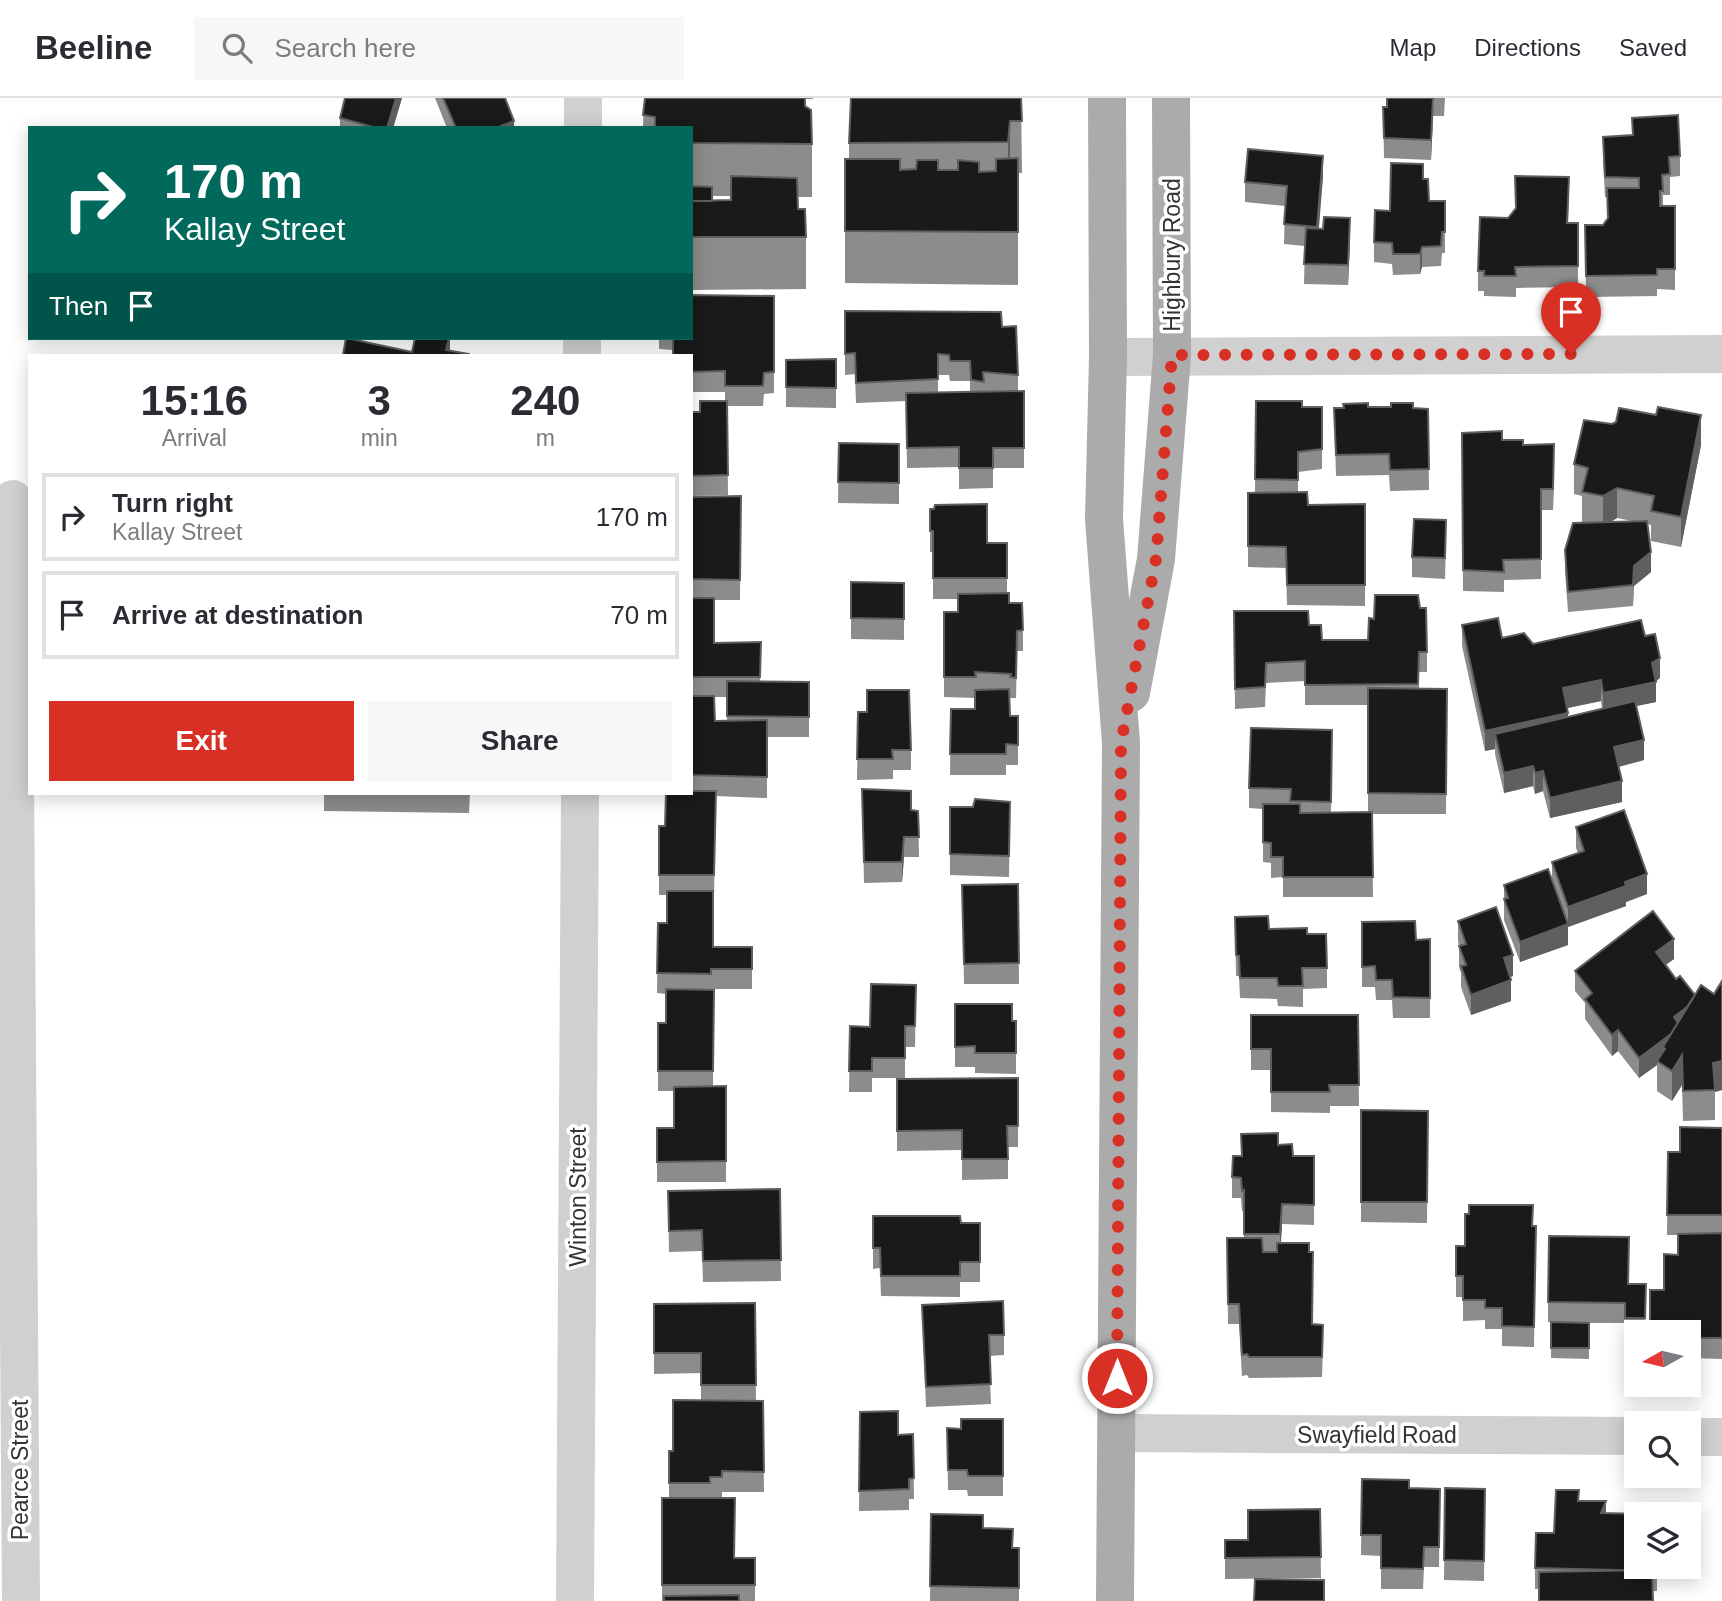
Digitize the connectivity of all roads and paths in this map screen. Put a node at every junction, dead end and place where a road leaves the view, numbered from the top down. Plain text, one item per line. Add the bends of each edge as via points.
1 (583, 98) edge
2 (1107, 98) edge
3 (1171, 98) edge
4 (583, 126) edge
5 (1722, 354) edge
6 (1172, 355) junction
7 (1108, 357) junction
8 (14, 499) edge
9 (1121, 743) junction
10 (580, 795) edge
11 (1117, 1433) junction
12 (1624, 1436) edge
13 (1701, 1437) edge
14 (1722, 1437) edge
15 (10, 1454) edge
16 (22, 1601) edge
17 (575, 1601) edge
18 (1115, 1601) edge

1 - 4 street
2 - 7 main road, Highbury Road
3 - 6 main road, Highbury Road
5 - 6 street
6 - 7 street
6 - 9 main road, Highbury Road via 1156,559
7 - 9 main road, Highbury Road via 1104,519
8 - 15 street, Pearce Street
9 - 11 main road, Highbury Road
10 - 17 street, Winton Street
11 - 12 street, Swayfield Road
11 - 18 main road, Highbury Road
13 - 14 street
15 - 16 street, Pearce Street

